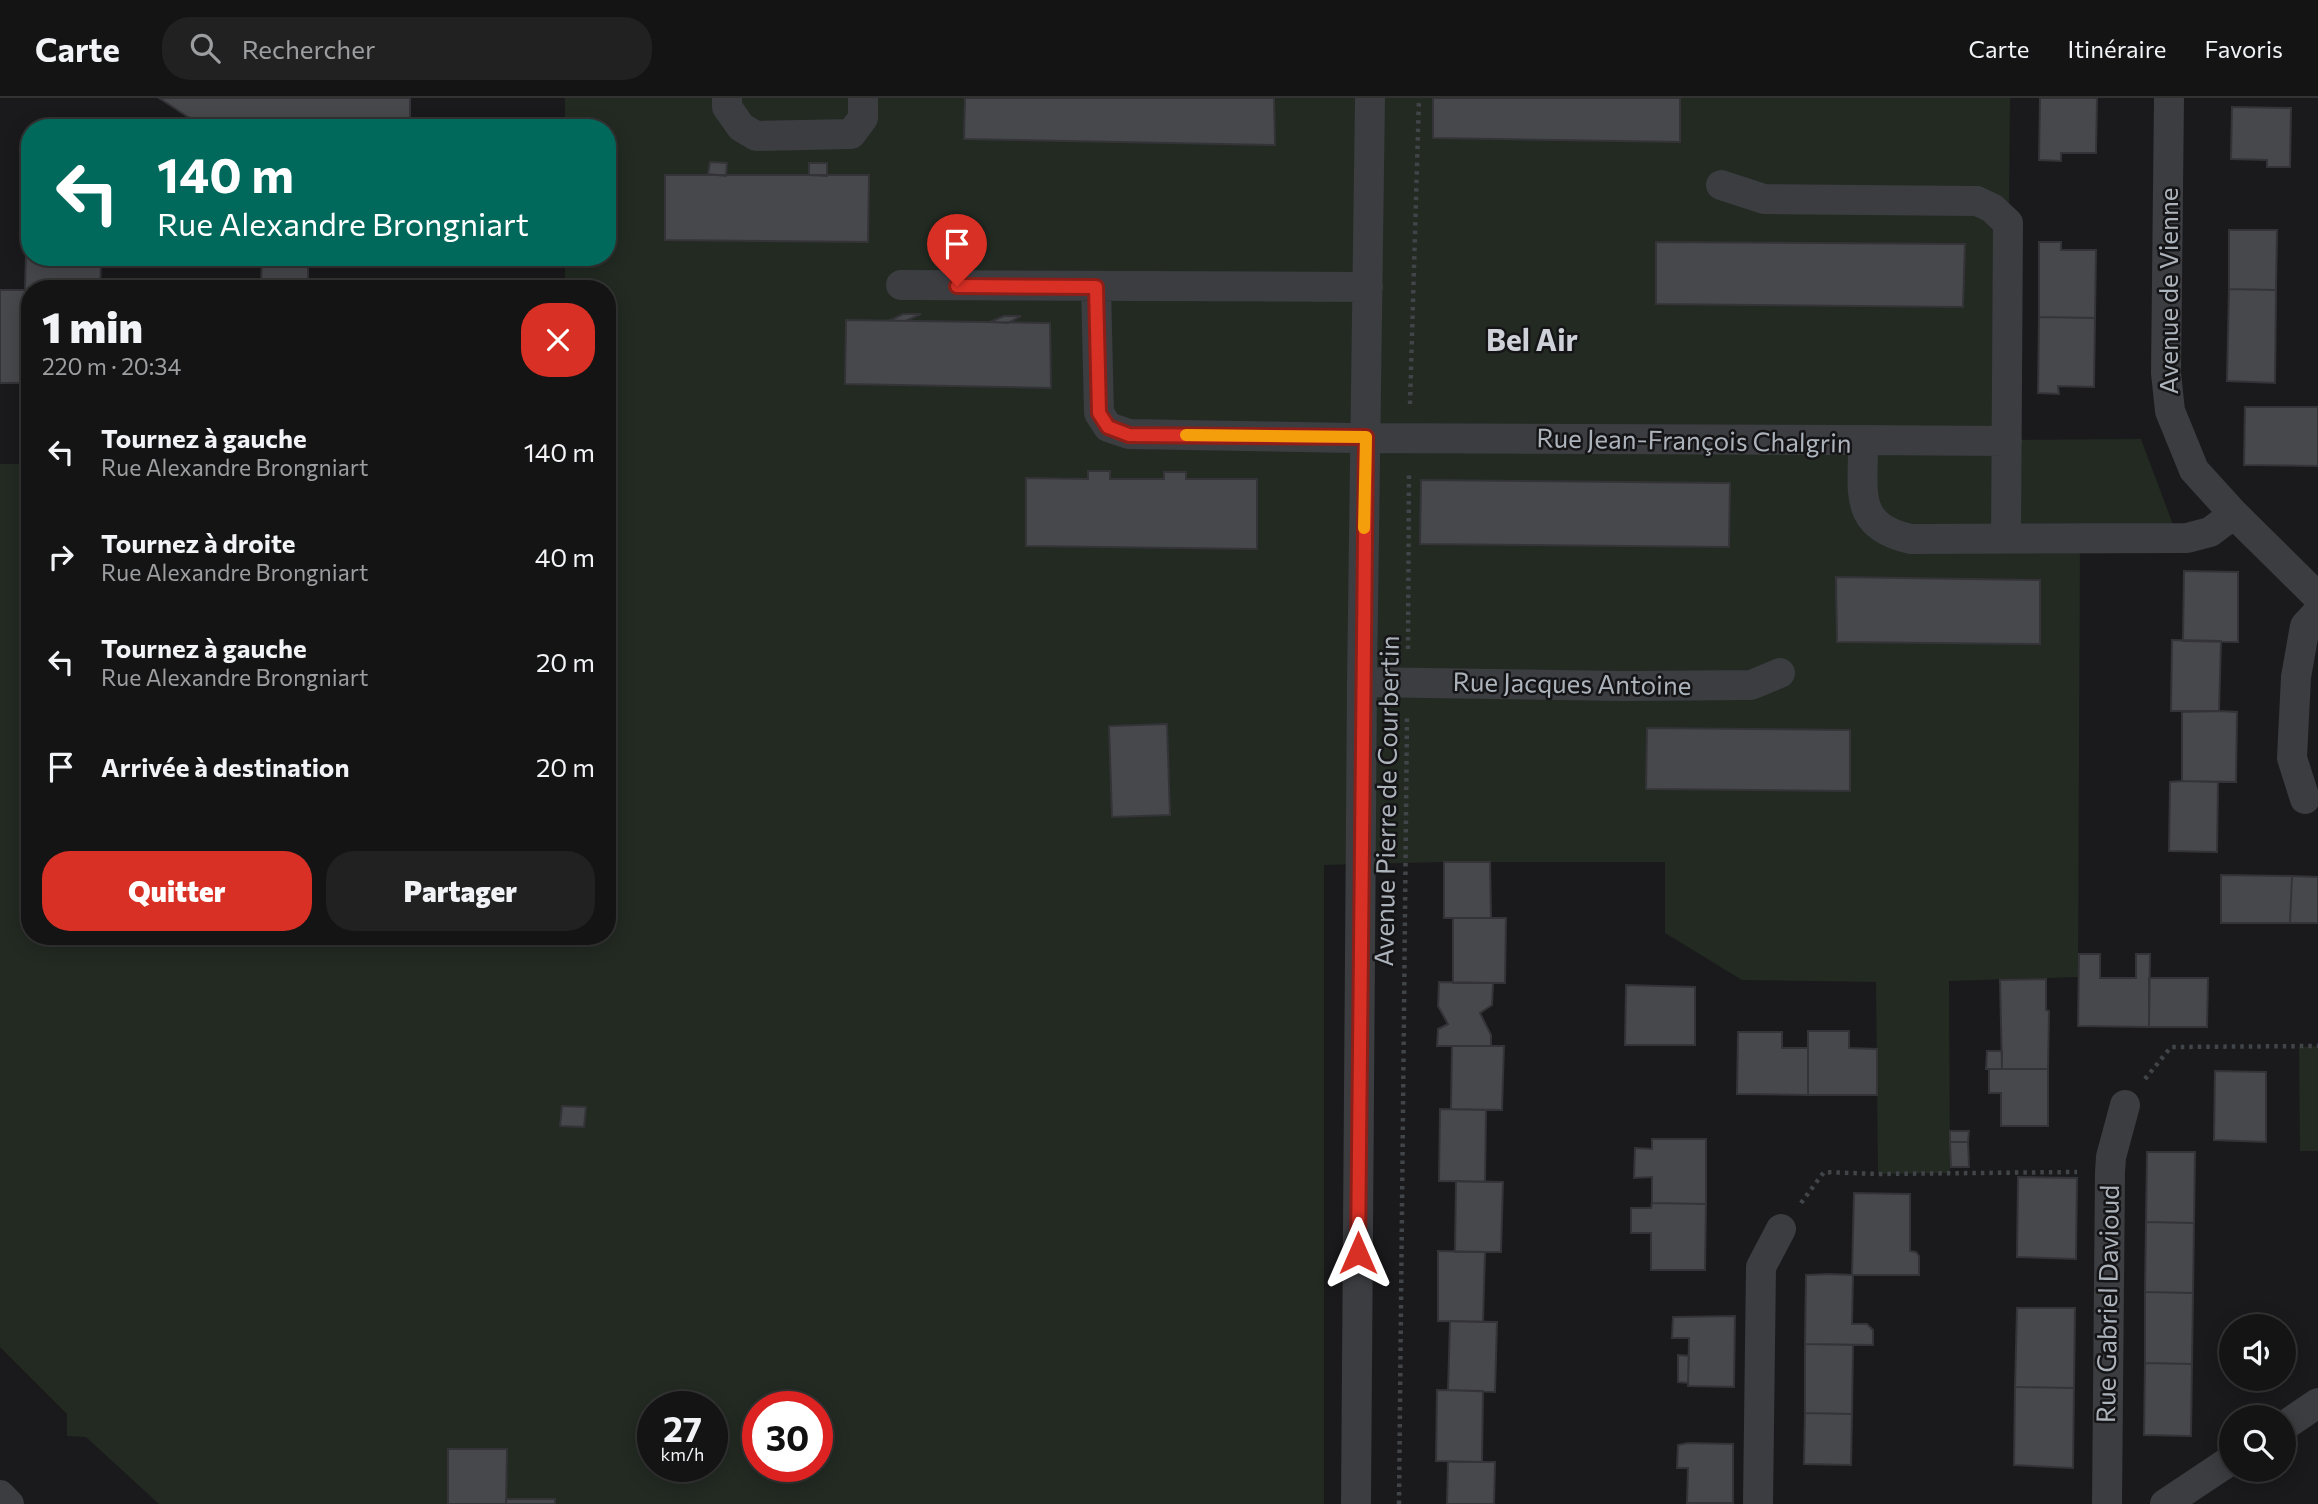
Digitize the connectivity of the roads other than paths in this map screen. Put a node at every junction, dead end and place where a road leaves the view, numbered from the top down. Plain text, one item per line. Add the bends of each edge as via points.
1 (727, 98) edge
2 (863, 98) edge
3 (1370, 98) edge
4 (2169, 98) edge
5 (1721, 185) dead end
6 (901, 285) dead end
7 (1096, 287) junction
8 (1368, 287) junction
9 (1366, 437) junction
10 (1863, 440) junction
11 (2007, 441) junction
12 (2234, 514) junction
13 (2006, 538) junction
14 (2318, 597) edge
15 (2318, 612) edge
16 (1780, 673) dead end
17 (1362, 682) junction
18 (2305, 799) dead end
19 (2125, 1105) road end
20 (1782, 1229) road end
21 (2318, 1403) edge
22 (2296, 1418) edge
23 (2219, 1468) edge
24 (0, 1495) edge
25 (9, 1504) edge
26 (1356, 1504) edge
27 (1758, 1504) edge
28 (2107, 1504) edge
29 (2165, 1504) edge

1 - 2 street via 727,107 741,127 756,136 851,134 863,118
3 - 8 street
4 - 12 street, Avenue de Vienne via 2169,411 2194,470
5 - 11 street via 1764,199 1977,201 2000,215 2008,223
6 - 7 street
7 - 8 street
7 - 9 street, Rue Jean-François Chalgrin via 1099,413 1108,427 1129,435
8 - 9 street
9 - 10 street, Rue Jean-François Chalgrin
9 - 17 street
10 - 11 street
10 - 13 street, Rue Jean-François Chalgrin via 1864,505 1873,522 1891,535
11 - 13 street
12 - 13 street, Rue Jean-François Chalgrin via 2210,532 2187,538
12 - 14 street, Avenue de Vienne
15 - 18 street via 2305,626 2296,677 2292,758
16 - 17 street, Rue Jacques Antoine via 1751,685
17 - 26 street
19 - 28 street, Rue Gabriel Davioud via 2110,1157
20 - 27 street via 1761,1267
21 - 22 street
23 - 29 street
24 - 25 street

